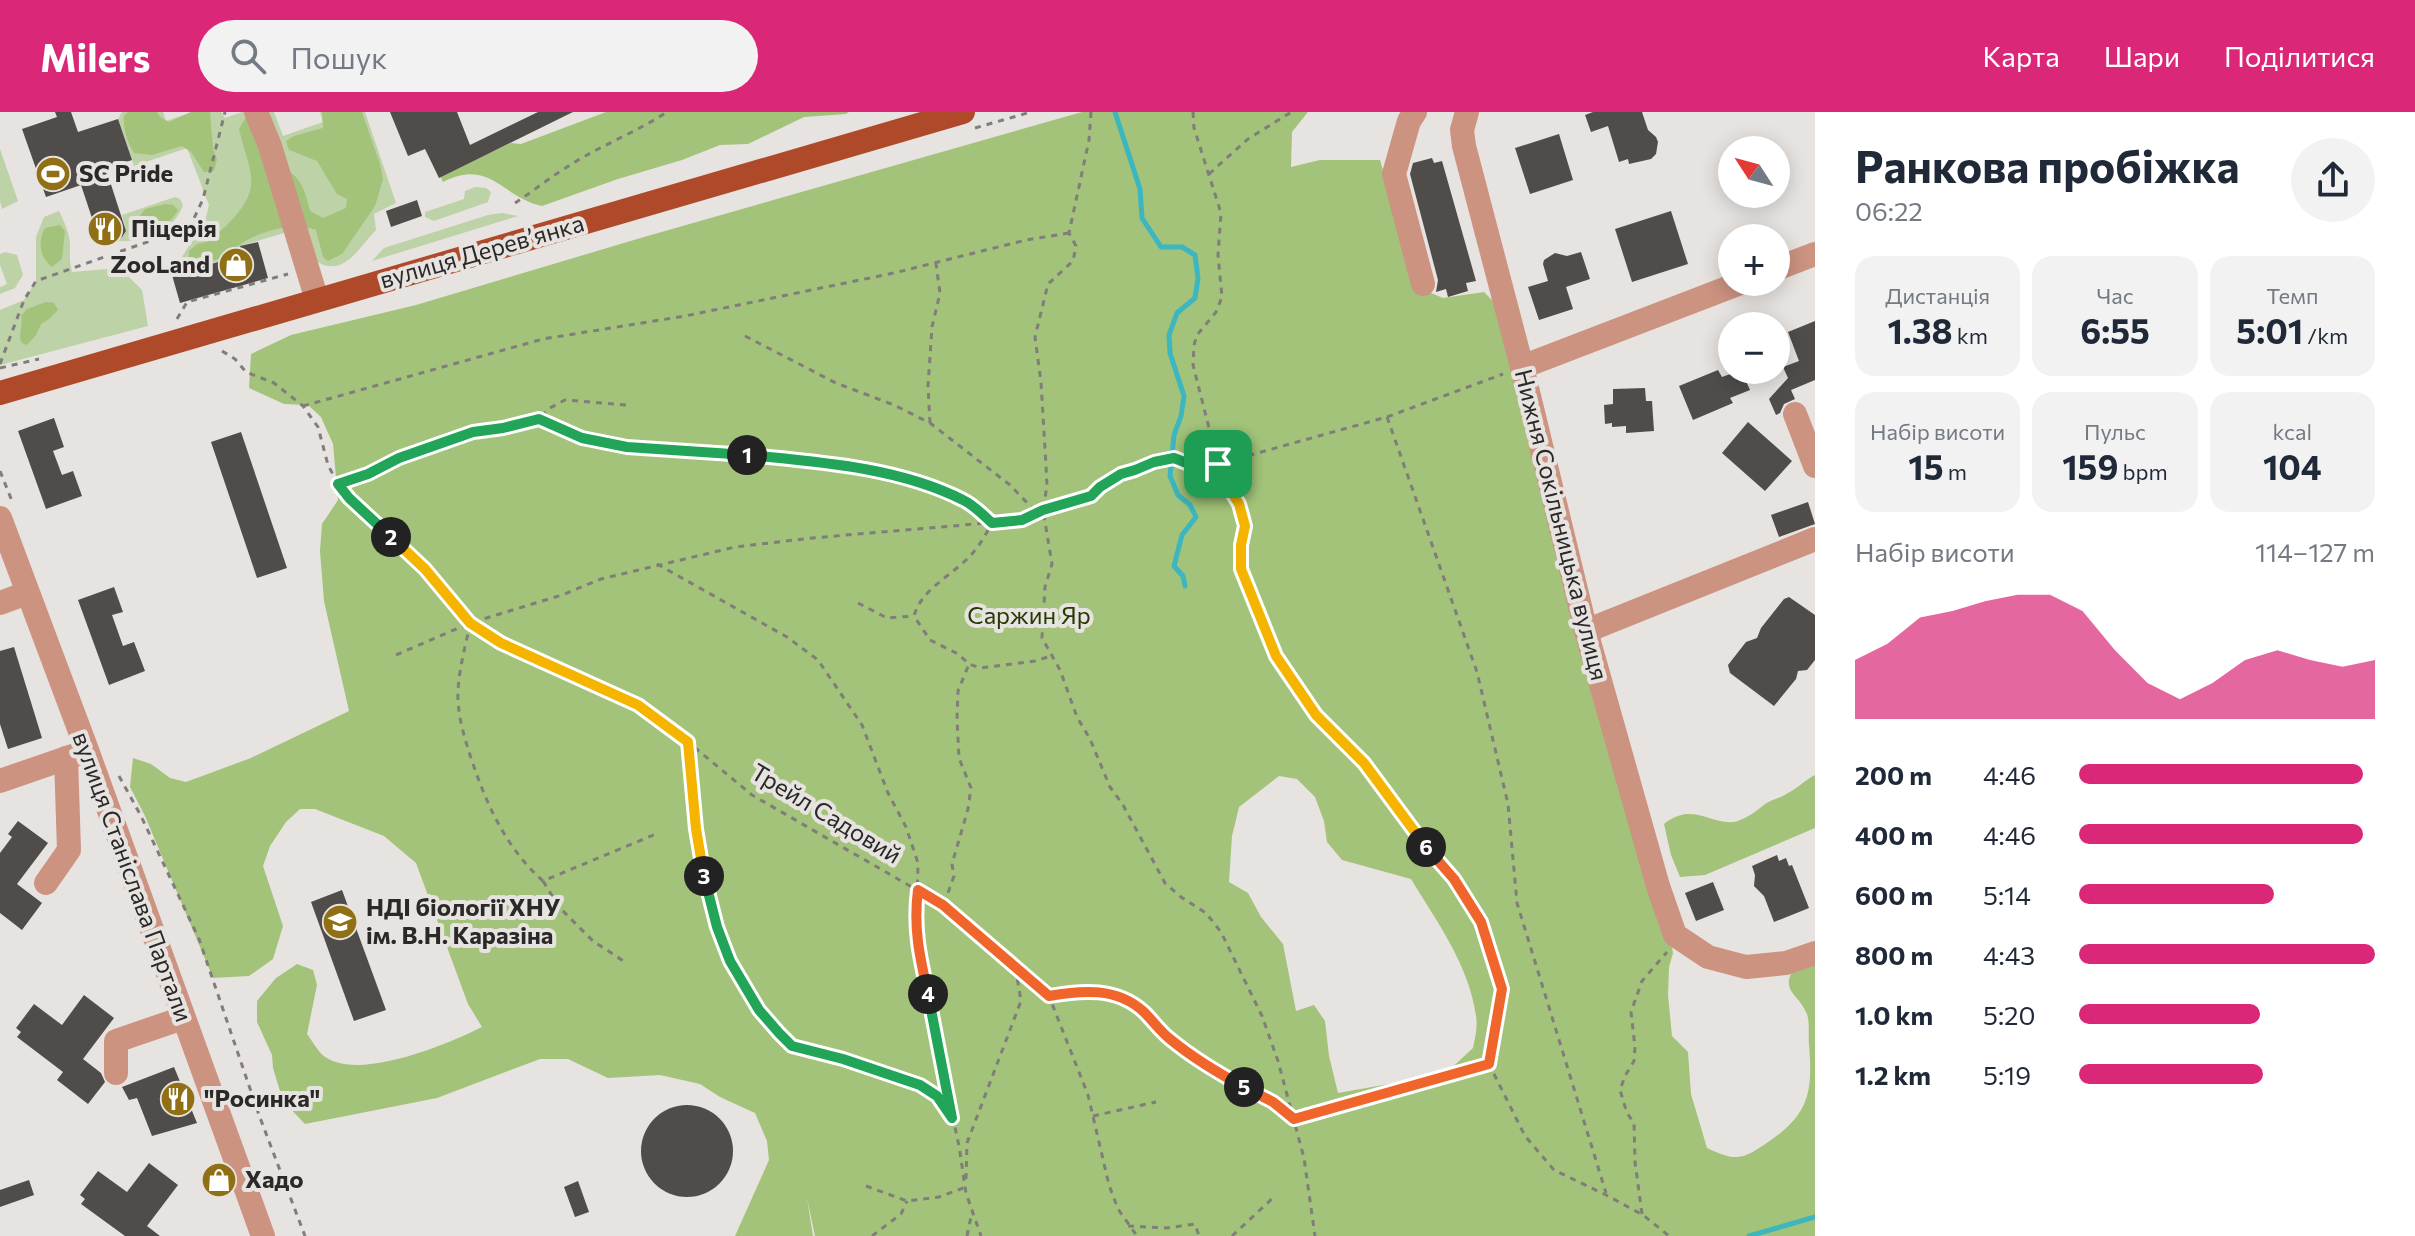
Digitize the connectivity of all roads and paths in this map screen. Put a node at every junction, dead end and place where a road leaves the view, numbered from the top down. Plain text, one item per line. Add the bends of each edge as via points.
1 (225, 112) edge
2 (256, 112) edge
3 (275, 112) edge
4 (667, 112) edge
5 (1031, 112) edge
6 (1091, 112) edge
7 (1193, 112) edge
8 (1295, 112) edge
9 (1415, 112) edge
10 (1467, 112) edge
11 (968, 120) edge
12 (283, 136) dead end
13 (1209, 174) junction
14 (515, 203) dead end
15 (1069, 233) junction
16 (1815, 254) edge
17 (935, 263) junction
18 (1790, 264) edge
19 (290, 273) dead end
20 (1423, 284) dead end
21 (1718, 292) edge
22 (317, 300) junction
23 (176, 321) dead end
24 (745, 336) dead end
25 (220, 349) dead end
26 (0, 364) edge
27 (1522, 367) junction
28 (0, 393) edge
29 (626, 405) dead end
30 (303, 406) junction
31 (1795, 414) dead end
32 (1387, 417) junction
33 (539, 419) junction
34 (930, 423) junction
35 (1218, 464) junction
36 (1815, 466) edge
37 (0, 471) edge
38 (338, 484) junction
39 (1043, 510) junction
40 (1037, 513) junction
41 (8, 515) edge
42 (992, 523) junction
43 (1815, 539) edge
44 (657, 564) junction
45 (27, 593) junction
46 (0, 603) edge
47 (858, 603) dead end
48 (914, 616) junction
49 (470, 623) junction
50 (1586, 631) junction
51 (396, 655) dead end
52 (1051, 656) junction
53 (969, 664) junction
54 (688, 742) junction
55 (77, 754) junction
56 (119, 776) dead end
57 (0, 781) edge
58 (656, 834) dead end
59 (543, 881) junction
60 (46, 883) dead end
61 (918, 890) junction
62 (943, 905) junction
63 (1675, 935) junction
64 (1815, 953) edge
65 (625, 962) dead end
66 (1015, 965) junction
67 (1049, 996) junction
68 (183, 1018) junction
69 (1489, 1064) junction
70 (116, 1073) dead end
71 (1156, 1102) dead end
72 (1093, 1116) junction
73 (952, 1118) junction
74 (1294, 1119) junction
75 (866, 1186) dead end
76 (966, 1188) junction
77 (1606, 1195) junction
78 (1275, 1196) dead end
79 (907, 1201) junction
80 (972, 1207) junction
81 (1643, 1215) junction
82 (1128, 1226) junction
83 (263, 1236) edge
84 (305, 1236) edge
85 (872, 1236) edge
86 (967, 1236) edge
87 (981, 1236) edge
88 (1137, 1236) edge
89 (1199, 1236) edge
90 (1232, 1236) edge
91 (1315, 1236) edge
92 (1669, 1236) edge

1 - 26 path via 203,199 190,227 36,281
2 - 22 street
3 - 12 street
4 - 14 path via 565,168
5 - 11 path
6 - 15 path
7 - 13 path
8 - 13 path via 1248,139
9 - 20 street via 1394,174
10 - 27 street, Нижня Сокільницька вулиця via 1464,146
11 - 22 main road, вулиця Дерев’янка via 924,124
13 - 35 path via 1221,213 1222,297 1197,335 1193,365
15 - 17 path
15 - 39 path via 1076,246 1073,261 1048,284 1035,337 1047,476
16 - 18 street
17 - 30 path via 685,316 543,339
17 - 34 path via 940,293 931,342
19 - 23 path via 187,302
21 - 27 street
22 - 28 main road, вулиця Дерев’янка
24 - 34 path
25 - 30 path, Трейл Садовий via 246,372 274,383
27 - 32 path
27 - 50 street, Нижня Сокільницька вулиця
29 - 33 path via 565,400
30 - 38 path, Трейл Садовий via 318,427
31 - 36 street
32 - 35 path
32 - 77 path via 1477,672 1508,804 1517,903
33 - 38 path via 473,432
33 - 42 path via 582,438 627,447 756,456 889,474 965,501
34 - 40 path via 1010,485
35 - 39 path via 1168,458 1121,474 1091,496
35 - 69 path via 1239,504 1245,526 1241,569 1276,656 1316,715 1364,763 1454,879 1481,922 1502,989
37 - 41 path
38 - 49 path, Трейл Садовий via 425,569
39 - 40 path
39 - 52 path via 1052,564 1042,638
40 - 42 path
41 - 45 street, вулиця Станіслава Партали
42 - 44 path via 735,547
42 - 48 path via 971,554 917,606
43 - 50 street
44 - 49 path
44 - 61 path via 818,660 862,725 906,827 918,863
45 - 46 street
45 - 55 street, вулиця Станіслава Партали
47 - 48 path via 887,618
48 - 53 path via 930,640
49 - 51 path
49 - 54 path, Трейл Садовий via 501,643 638,705
49 - 59 path via 458,693 463,733 492,814 509,843
50 - 63 street, Нижня Сокільницька вулиця
52 - 53 path via 980,668
52 - 74 path via 1110,787 1165,883 1206,913 1221,932 1262,1016
53 - 62 path via 958,691 957,719 959,758 971,788
54 - 61 path, Трейл Садовий via 752,795
54 - 73 path via 702,870 717,927 759,1010 792,1046 920,1085 937,1096
55 - 57 street
55 - 60 street via 69,850
55 - 68 street, вулиця Станіслава Партали
56 - 84 path via 199,939
58 - 59 path
59 - 65 path via 559,907 593,941
61 - 62 path, Трейл Садовий
61 - 73 path via 916,943
62 - 66 path, Трейл Садовий
63 - 64 street via 1708,957 1746,967 1786,963
63 - 81 path via 1666,955 1642,981 1634,1002 1634,1061 1620,1090 1634,1123
66 - 67 path, Трейл Садовий
66 - 76 path via 1021,1001 967,1143
67 - 72 path, Трейл Садовий
67 - 74 path via 1093,991 1126,999 1184,1050
68 - 70 street via 116,1041
68 - 83 street, вулиця Станіслава Партали
69 - 74 path
69 - 77 path via 1525,1136 1554,1170
71 - 72 path
72 - 82 path, Трейл Садовий via 1109,1185
73 - 76 path
74 - 91 path
75 - 79 path
76 - 79 path
76 - 80 path
77 - 81 path
78 - 90 path
79 - 85 path via 901,1214
80 - 86 path
80 - 87 path
81 - 92 path
82 - 88 path, Трейл Садовий
82 - 89 path via 1195,1224

